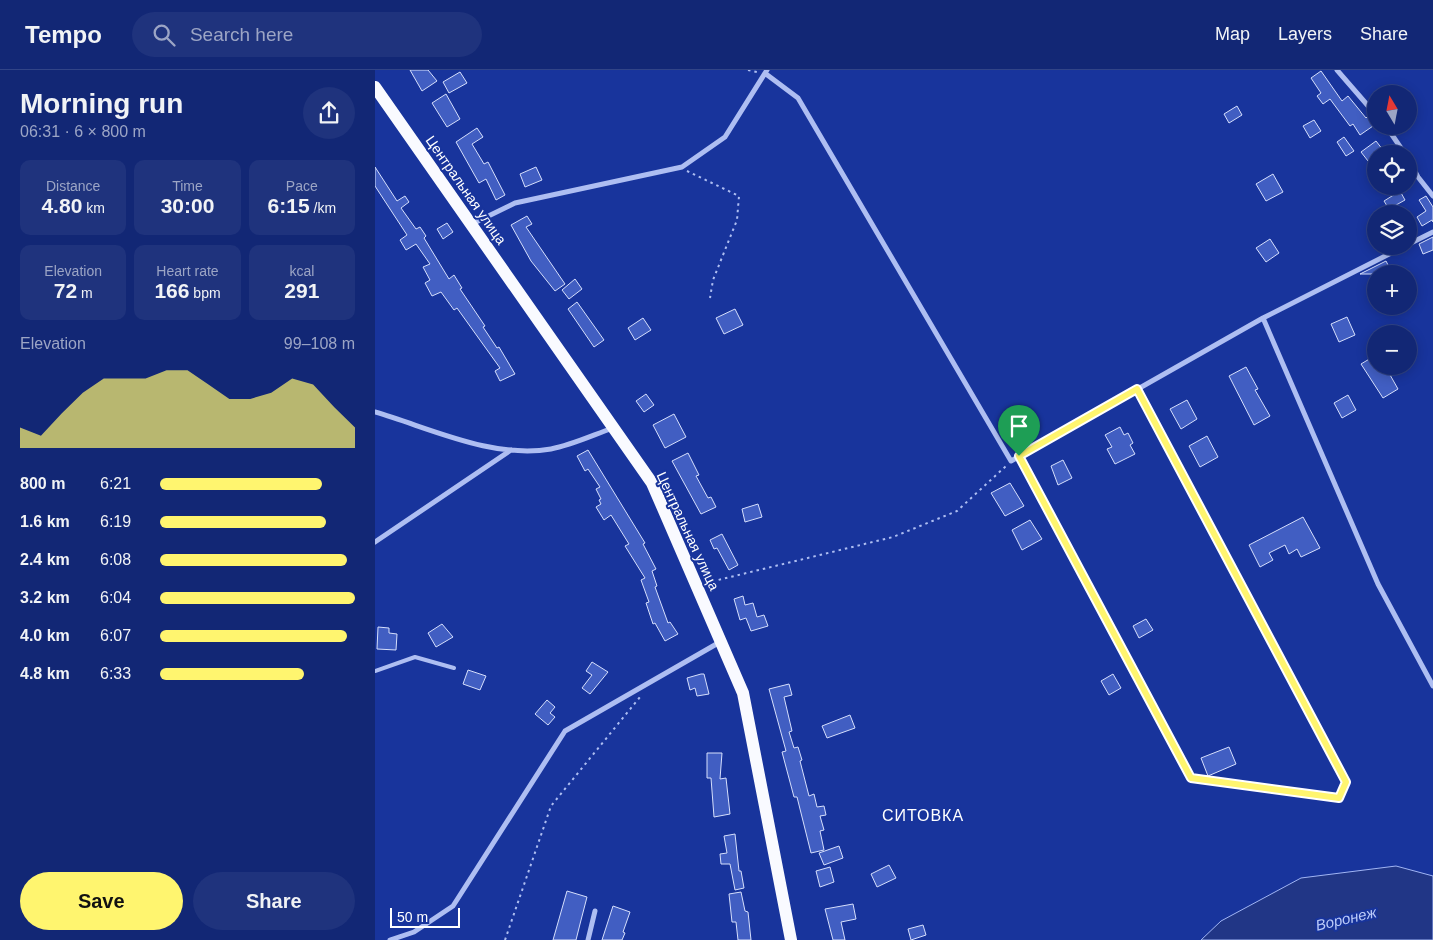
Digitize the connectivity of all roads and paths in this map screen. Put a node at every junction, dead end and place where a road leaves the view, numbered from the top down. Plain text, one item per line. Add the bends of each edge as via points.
1 (1337, 70) edge
2 (766, 72) edge
3 (375, 87) edge
4 (1367, 105) edge
5 (680, 168) junction
6 (1417, 173) edge
7 (1433, 196) edge
8 (471, 224) junction
9 (1433, 232) edge
10 (1417, 240) edge
11 (1387, 255) edge
12 (709, 298) dead end
13 (1263, 318) junction
14 (1137, 389) junction
15 (375, 412) edge
16 (613, 428) junction
17 (511, 450) junction
18 (1019, 456) junction
19 (1011, 460) junction
20 (375, 542) edge
21 (697, 585) junction
22 (721, 642) junction
23 (454, 668) dead end
24 (375, 671) edge
25 (1433, 686) edge
26 (643, 693) dead end
27 (595, 911) dead end
28 (390, 940) edge
29 (505, 940) edge
30 (588, 940) edge
31 (791, 940) edge

1 - 4 street
2 - 5 street via 725,137
2 - 19 street via 798,98
3 - 8 main road, Центральная улица
5 - 8 street via 515,203
5 - 12 path via 739,196 737,220
6 - 7 street
8 - 16 main road, Центральная улица
9 - 10 street
11 - 13 street
13 - 14 street
13 - 25 street via 1378,584
14 - 18 street
14 - 18 street via 1346,782 1339,798 1191,778
15 - 17 street
16 - 17 street via 551,449
16 - 21 main road, Центральная улица via 652,483
17 - 20 street
18 - 19 street
19 - 21 path via 957,511 893,537
21 - 22 main road, Центральная улица
22 - 28 street via 565,731 453,906 414,932
22 - 31 main road, Центральная улица via 743,693
23 - 24 lane via 415,657
26 - 29 path via 551,806
27 - 30 street

